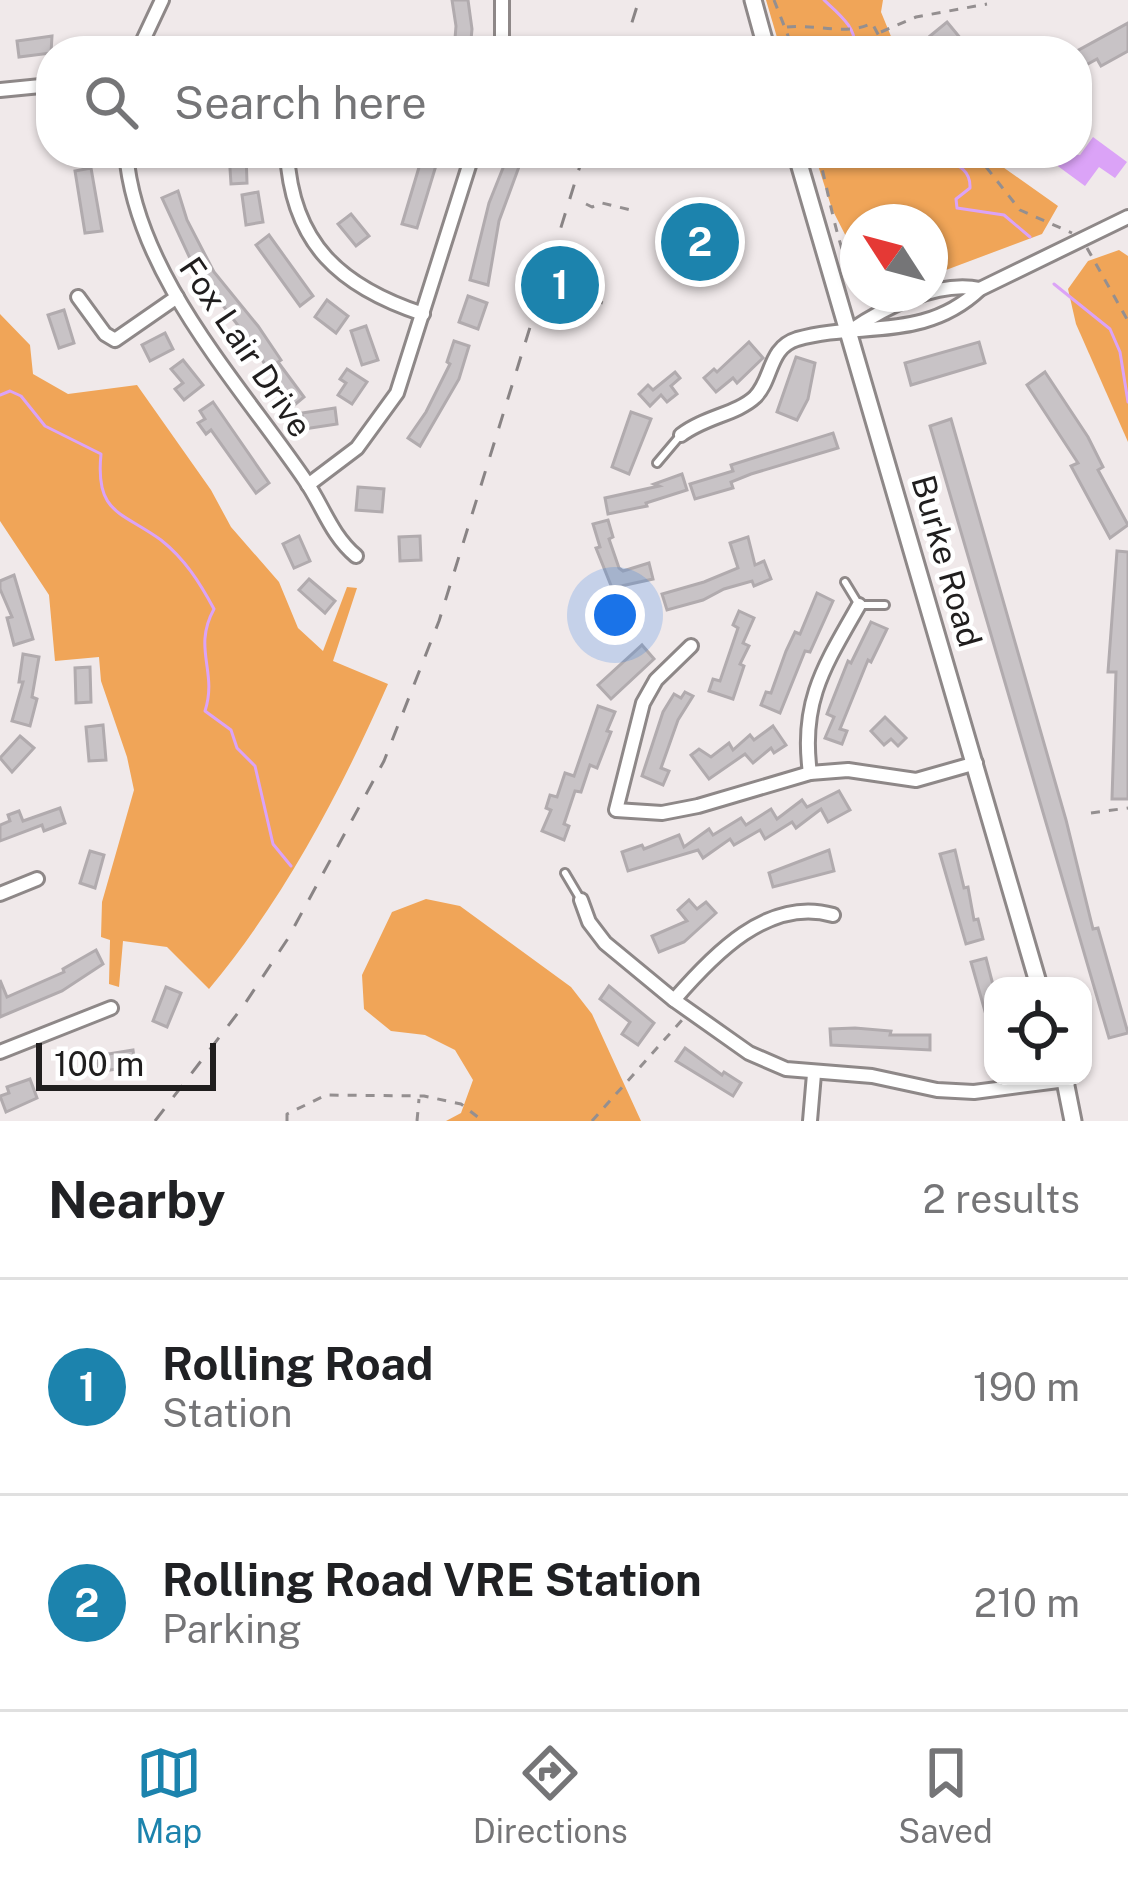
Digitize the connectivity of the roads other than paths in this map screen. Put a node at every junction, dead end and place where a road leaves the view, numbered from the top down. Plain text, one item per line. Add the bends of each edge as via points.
1 (162, 0) edge
2 (502, 0) edge
3 (753, 0) edge
4 (145, 36) edge
5 (502, 36) edge
6 (763, 36) edge
7 (36, 87) edge
8 (0, 90) edge
9 (129, 168) edge
10 (289, 168) edge
11 (468, 168) edge
12 (800, 168) edge
13 (1128, 217) edge
14 (980, 290) junction
15 (78, 297) dead end
16 (177, 297) junction
17 (423, 314) junction
18 (849, 332) junction
19 (681, 435) joint
20 (657, 464) dead end
21 (308, 485) junction
22 (356, 556) dead end
23 (845, 582) dead end
24 (859, 605) junction
25 (885, 605) dead end
26 (691, 646) dead end
27 (976, 764) junction
28 (810, 773) junction
29 (566, 873) dead end
30 (37, 879) dead end
31 (0, 894) edge
32 (580, 900) joint
33 (833, 915) dead end
34 (1036, 977) edge
35 (674, 1000) junction
36 (111, 1008) dead end
37 (0, 1052) edge
38 (814, 1074) junction
39 (1020, 1085) edge
40 (1066, 1085) edge
41 (810, 1121) edge
42 (1073, 1121) edge

1 - 4 street
2 - 5 street
3 - 6 street
7 - 8 street
9 - 16 street, Fox Lair Drive via 138,220
10 - 17 street via 293,199 324,257 372,295
11 - 17 street
12 - 18 street, Burke Road
13 - 14 street
14 - 18 street via 961,308 886,331
14 - 18 street via 959,285 899,304
15 - 16 street via 115,340
16 - 21 street, Fox Lair Drive
17 - 21 street via 386,412 357,448
18 - 19 street via 786,344 755,397
18 - 27 street, Burke Road
19 - 20 lane
21 - 22 street, Fox Lair Drive via 339,542
23 - 24 lane
24 - 25 lane
24 - 28 street via 811,697
26 - 28 street via 643,703 616,810 662,813
27 - 28 street via 916,779
27 - 34 street, Burke Road
29 - 32 lane
30 - 31 street
32 - 35 street via 605,943
33 - 35 street via 797,912 753,928
35 - 38 street via 749,1053
36 - 37 street
38 - 39 street via 974,1092
38 - 41 street
40 - 42 street

